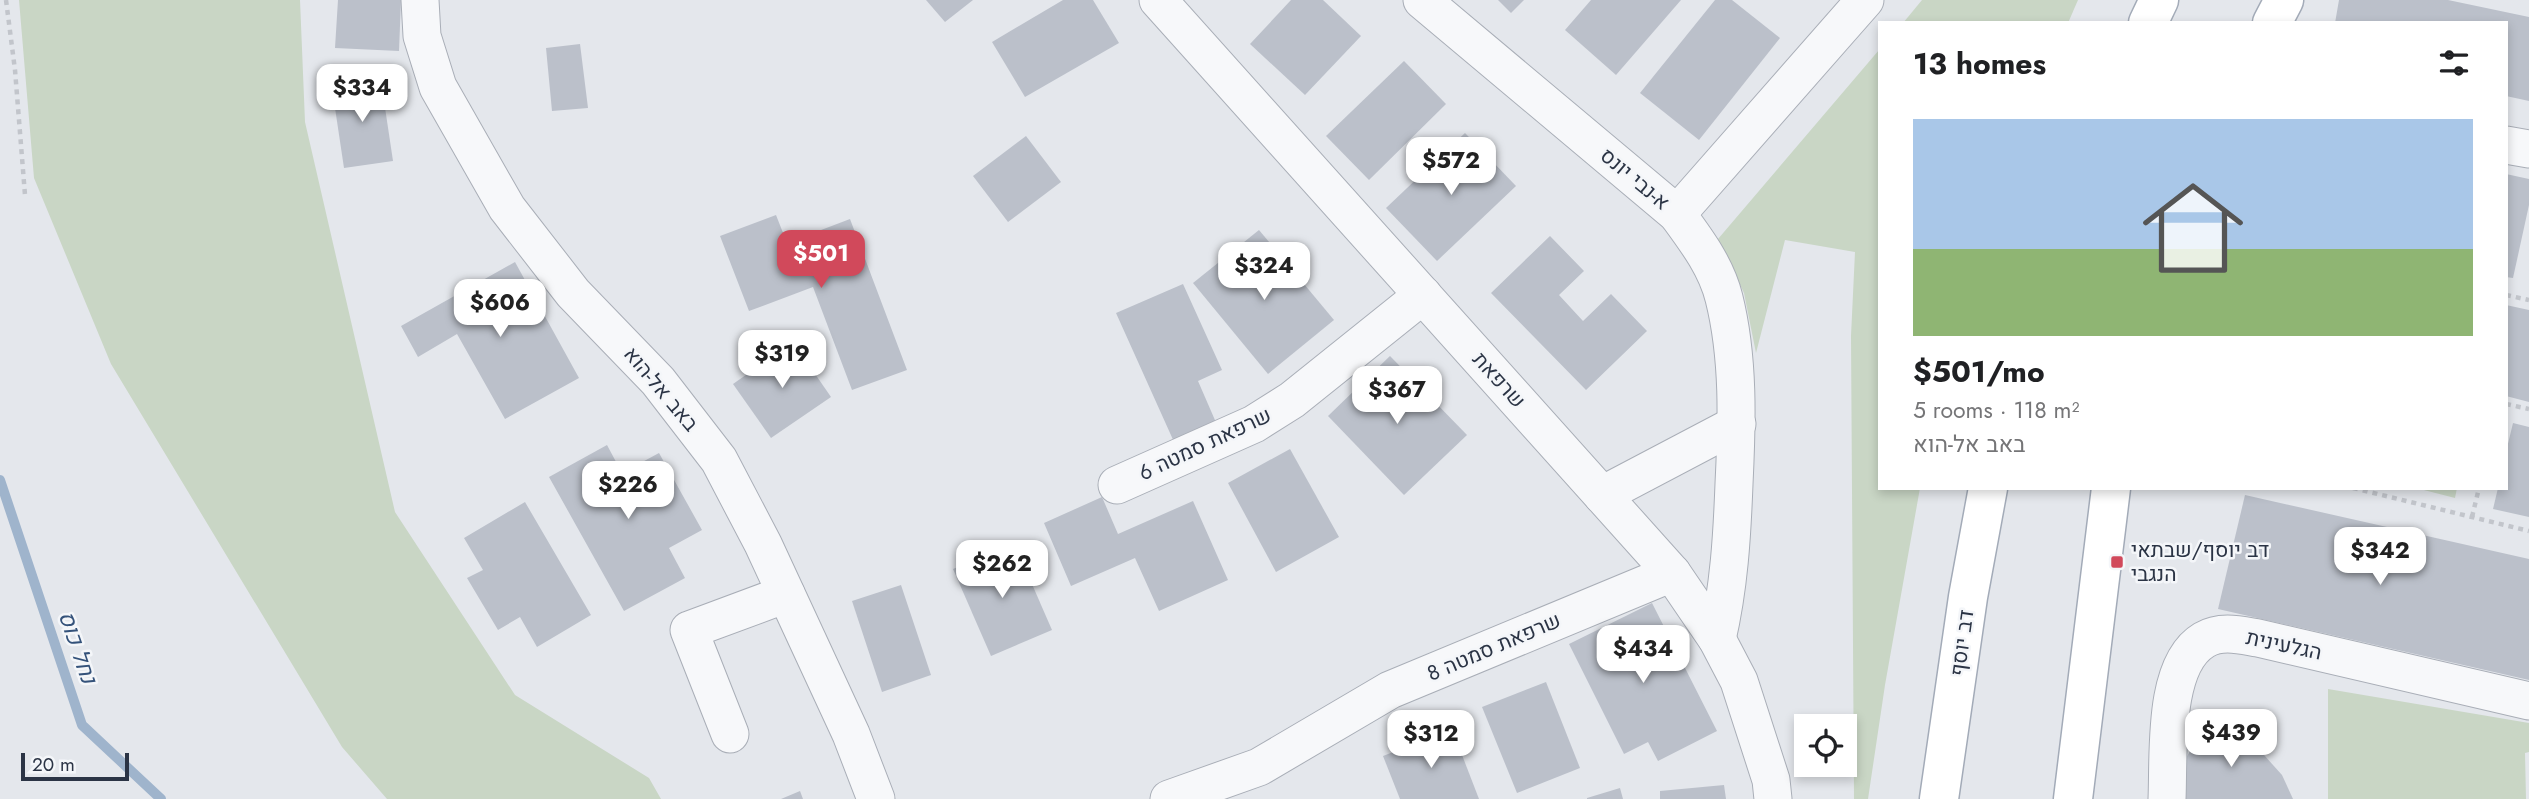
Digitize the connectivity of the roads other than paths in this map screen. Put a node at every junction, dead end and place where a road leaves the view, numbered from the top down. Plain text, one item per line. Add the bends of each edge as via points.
1 (420, 0) edge
2 (1158, 0) edge
3 (1422, 0) edge
4 (1865, 0) edge
5 (2159, 0) edge
6 (2284, 0) edge
7 (2149, 21) edge
8 (2273, 21) edge
9 (2508, 145) edge
10 (2529, 149) edge
11 (1677, 214) junction
12 (1423, 295) junction
13 (1737, 424) junction
14 (1118, 485) dead end
15 (1987, 490) edge
16 (2111, 490) edge
17 (1602, 495) junction
18 (1672, 573) junction
19 (786, 594) junction
20 (1717, 639) junction
21 (2529, 701) edge
22 (730, 734) dead end
23 (876, 799) edge
24 (1169, 799) edge
25 (1773, 799) edge
26 (1939, 799) edge
27 (2073, 799) edge
28 (2167, 799) edge

1 - 19 street, באב אל-הוא via 422,36 438,87 507,208 573,293 659,381 719,460
2 - 12 street, שרפאת
3 - 11 street, א-נבי יונס
4 - 11 street
5 - 7 main road
6 - 8 main road
9 - 10 street
11 - 13 street, א-נבי יונס via 1704,251 1723,295 1732,345
12 - 14 street, שרפאת סמטה 6 via 1292,400 1254,424
12 - 17 street, שרפאת
13 - 17 street
13 - 20 street, א-נבי יונס via 1731,557
15 - 26 main road, דב יוסף
16 - 27 main road
17 - 18 street, שרפאת
18 - 20 street, שרפאת
18 - 24 street, שרפאת סמטה 8 via 1390,690 1259,766
19 - 22 street via 689,630
19 - 23 street, באב אל-הוא
20 - 25 street, שרפאת via 1739,681 1772,780
21 - 28 street, הגלעינית via 2258,638 2229,633 2205,639 2189,653 2171,703

